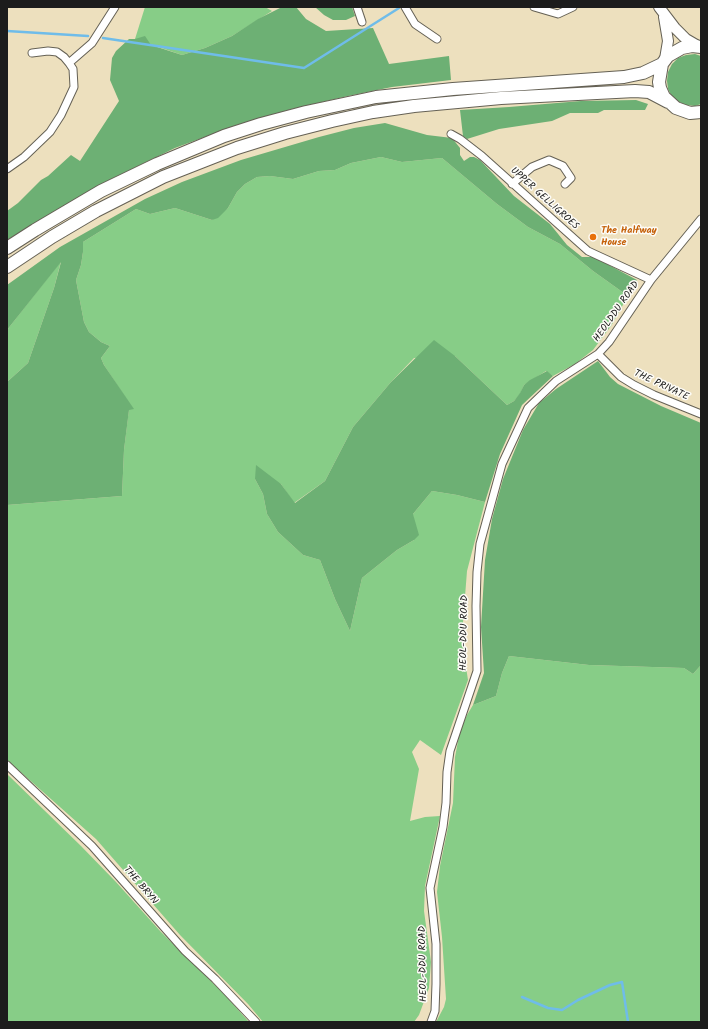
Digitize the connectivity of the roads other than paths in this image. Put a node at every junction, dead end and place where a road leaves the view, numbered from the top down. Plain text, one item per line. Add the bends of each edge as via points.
1 (115, 7) edge
2 (357, 7) edge
3 (405, 7) edge
4 (534, 7) edge
5 (573, 7) edge
6 (661, 11) edge
7 (362, 22) dead end
8 (437, 39) dead end
9 (699, 47) edge
10 (32, 53) dead end
11 (664, 62) junction
12 (70, 63) junction
13 (668, 102) junction
14 (701, 112) edge
15 (451, 134) dead end
16 (7, 169) edge
17 (512, 184) junction
18 (565, 184) dead end
19 (701, 219) edge
20 (7, 248) edge
21 (7, 267) edge
22 (651, 280) junction
23 (598, 354) junction
24 (701, 414) edge
25 (7, 765) edge
26 (256, 1022) edge
27 (431, 1022) edge

1 - 12 street via 92,43
2 - 7 street
3 - 8 street via 416,24
4 - 5 street via 558,14
6 - 9 main road via 682,35
6 - 11 main road via 668,41
9 - 11 main road via 682,48 672,52
10 - 12 street via 57,52
11 - 13 main road via 659,76 660,88
11 - 20 main road via 643,73 624,77 376,98 261,124 157,164 101,191
12 - 16 street via 74,87 61,115 37,146
13 - 14 main road via 685,112
13 - 21 main road via 654,94 640,91 549,96 436,104 373,112 332,121 237,148 162,177 96,211
15 - 17 street, UPPER GELLIGROES via 482,156
17 - 18 street via 532,167 549,160 563,166 571,178
17 - 22 street, UPPER GELLIGROES via 588,251
19 - 22 street
22 - 23 street, HEOLDDU ROAD
23 - 24 street, THE PRIVATE via 621,377 634,385 654,396
23 - 27 street, HEOL-DDU ROAD via 556,381 528,408 502,464 480,544 476,606 477,671 450,750 443,827 430,888 436,944 435,1011
25 - 26 street, THE BRYN via 92,846 185,951

